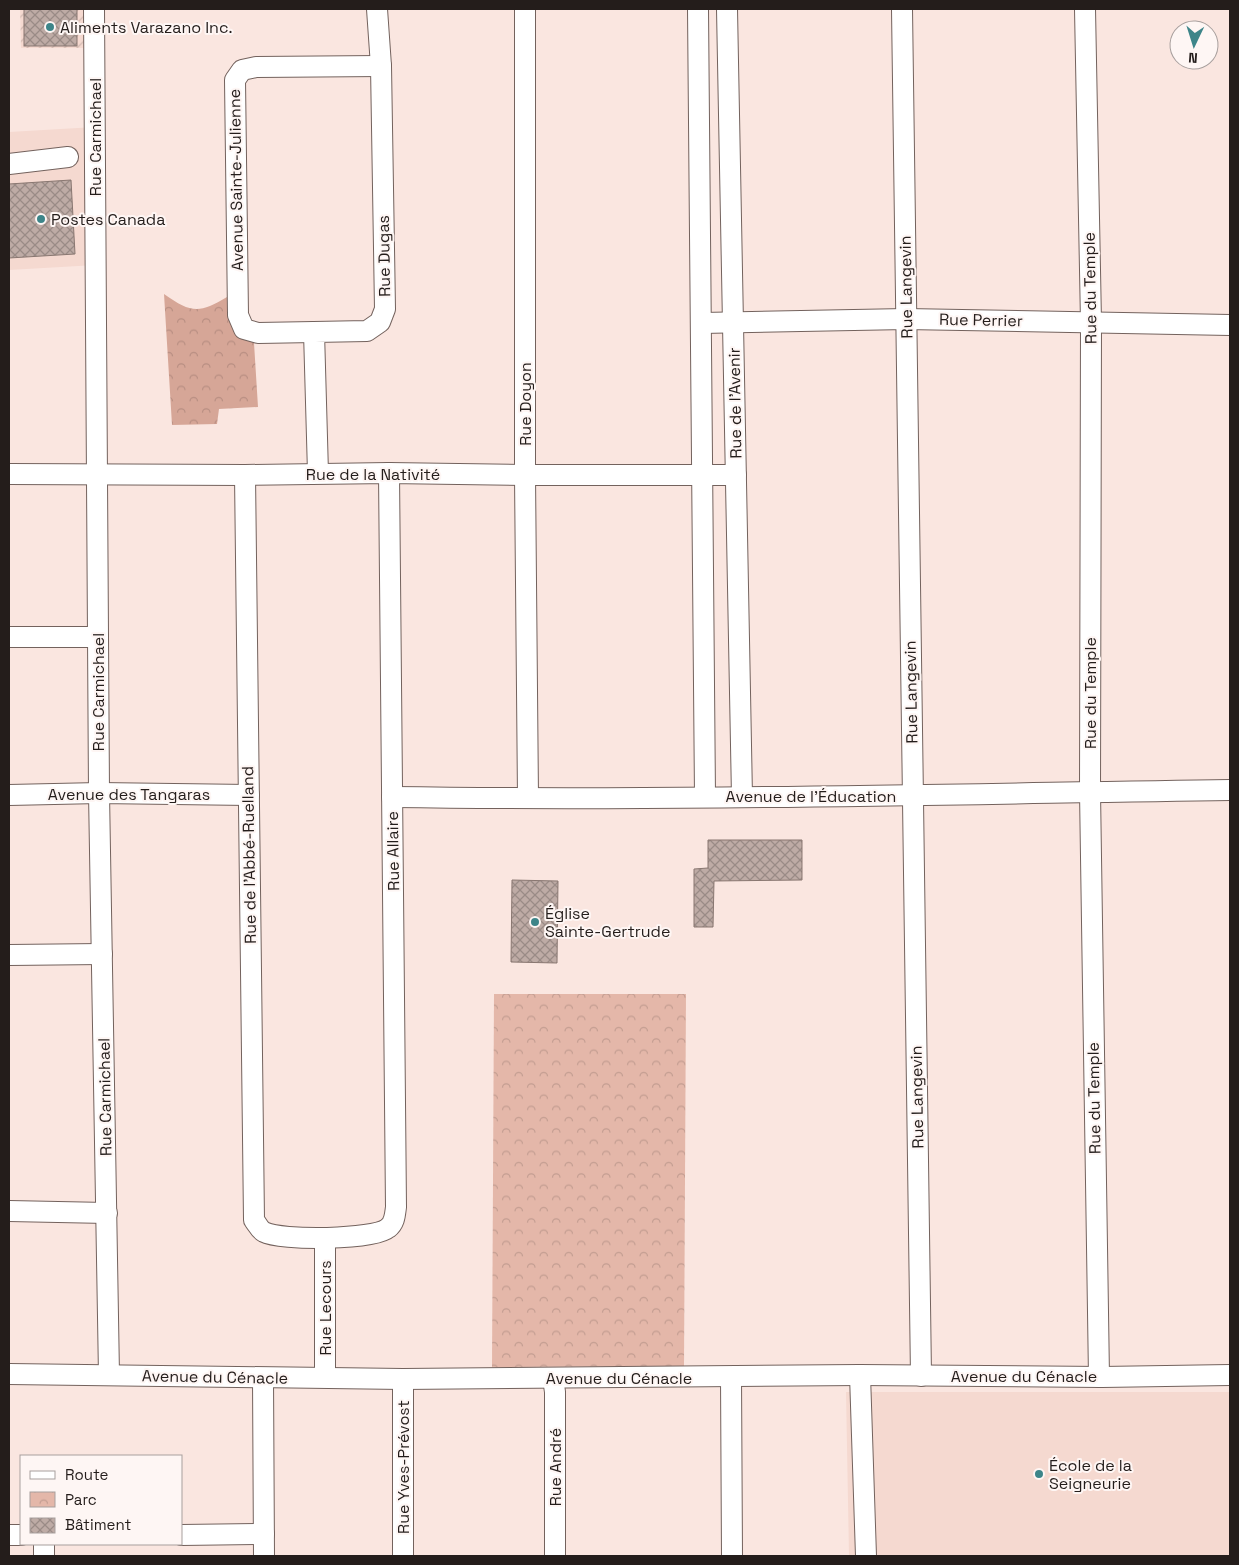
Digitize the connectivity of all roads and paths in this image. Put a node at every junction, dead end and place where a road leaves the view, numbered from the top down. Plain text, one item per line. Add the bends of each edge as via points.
1 (94, 9) edge
2 (378, 9) edge
3 (525, 9) edge
4 (698, 9) edge
5 (727, 9) edge
6 (902, 9) edge
7 (1085, 9) edge
8 (381, 66) junction
9 (68, 157) dead end
10 (9, 164) edge
11 (906, 319) junction
12 (1091, 322) junction
13 (702, 323) junction
14 (733, 323) junction
15 (1230, 325) edge
16 (314, 332) junction
17 (318, 473) junction
18 (389, 473) junction
19 (9, 474) edge
20 (97, 475) junction
21 (245, 475) junction
22 (525, 475) junction
23 (736, 475) junction
24 (701, 476) junction
25 (9, 637) edge
26 (98, 637) junction
27 (1230, 790) edge
28 (1090, 792) junction
29 (99, 793) junction
30 (9, 795) edge
31 (249, 795) junction
32 (912, 795) junction
33 (705, 796) junction
34 (392, 797) junction
35 (742, 797) junction
36 (528, 798) junction
37 (102, 954) junction
38 (9, 955) edge
39 (9, 1212) edge
40 (107, 1213) junction
41 (325, 1238) junction
42 (9, 1374) edge
43 (109, 1375) junction
44 (1230, 1375) edge
45 (860, 1376) junction
46 (921, 1376) junction
47 (325, 1377) junction
48 (731, 1377) junction
49 (1098, 1377) junction
50 (264, 1378) junction
51 (553, 1378) junction
52 (403, 1379) junction
53 (182, 1534) edge
54 (264, 1534) junction
55 (264, 1556) edge
56 (403, 1556) edge
57 (555, 1556) edge
58 (732, 1556) edge
59 (866, 1556) edge

1 - 20 street, Rue Carmichael
2 - 8 street, Rue Dugas
3 - 22 street, Rue Doyon
4 - 13 street, Rue de l'Avenir
5 - 14 street, Rue de l'Avenir
6 - 11 street, Rue Langevin
7 - 12 street, Rue du Temple
8 - 16 street, Rue Dugas via 385,309 380,322 366,331
8 - 16 street, Avenue Sainte-Julienne via 256,67 242,70 235,80 238,315 244,329 258,333
9 - 10 street
11 - 12 street, Rue Perrier
11 - 14 street, Rue Perrier
11 - 32 street, Rue Langevin
12 - 15 street, Rue Perrier
12 - 28 street, Rue du Temple
13 - 14 street, Rue Perrier
13 - 24 street, Rue de l'Avenir
14 - 23 street, Rue de l'Avenir
16 - 17 street
17 - 18 street, Rue de la Nativité
17 - 21 street, Rue de la Nativité
18 - 22 street, Rue de la Nativité
18 - 34 street, Rue Allaire
19 - 20 street, Rue de la Nativité
20 - 21 street, Rue de la Nativité
20 - 26 street, Rue Carmichael
21 - 31 street, Rue de l'Abbé-Ruelland
22 - 24 street, Rue de la Nativité
22 - 36 street, Rue Doyon
23 - 24 street, Rue de la Nativité
23 - 35 street, Rue de l'Avenir
24 - 33 street, Rue de l'Avenir
25 - 26 street
26 - 29 street, Rue Carmichael
27 - 28 street, Avenue de l'Éducation
28 - 32 street, Avenue de l'Éducation
28 - 49 street, Rue du Temple
29 - 30 street, Avenue des Tangaras
29 - 31 street, Avenue des Tangaras
29 - 37 street, Rue Carmichael
31 - 41 street, Rue de l'Abbé-Ruelland via 254,1220 263,1232
32 - 35 street, Avenue de l'Éducation
32 - 46 street, Rue Langevin
33 - 35 street, Avenue de l'Éducation
33 - 36 street, Avenue de l'Éducation
34 - 36 street, Avenue de l'Éducation
34 - 41 street, Rue Allaire via 394,1221 389,1228 378,1232
37 - 38 street
37 - 40 street, Rue Carmichael
39 - 40 street
40 - 43 street, Rue Carmichael
41 - 47 street, Rue Lecours
42 - 43 street, Avenue du Cénacle
43 - 50 street, Avenue du Cénacle
44 - 49 street, Avenue du Cénacle
45 - 46 street, Avenue du Cénacle
45 - 48 street, Avenue du Cénacle
45 - 59 street
46 - 49 street, Avenue du Cénacle
47 - 50 street, Avenue du Cénacle
47 - 52 street, Avenue du Cénacle
48 - 51 street, Avenue du Cénacle
48 - 58 street
50 - 54 street
51 - 52 street, Avenue du Cénacle
51 - 57 street, Rue André
52 - 56 street, Rue Yves-Prévost
53 - 54 street
54 - 55 street

